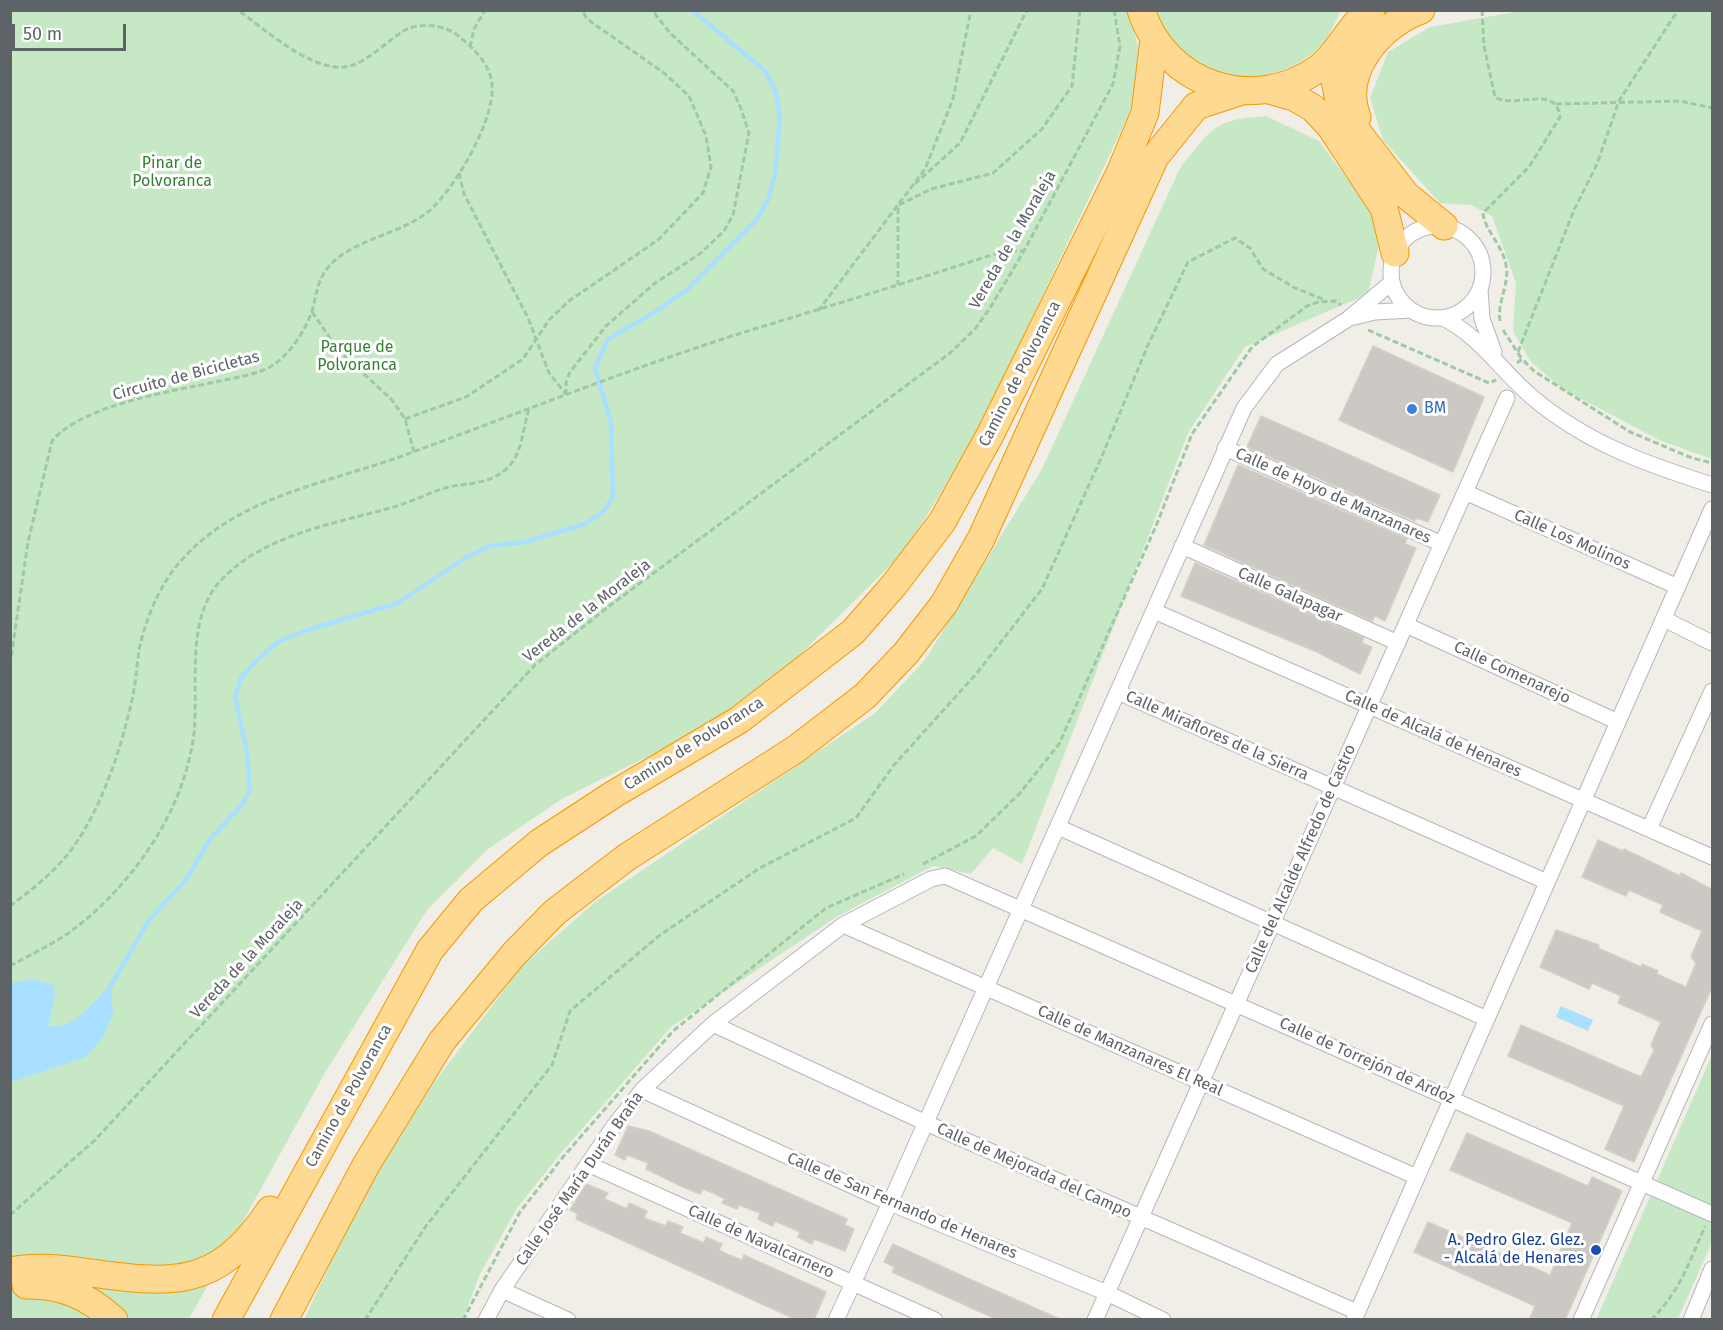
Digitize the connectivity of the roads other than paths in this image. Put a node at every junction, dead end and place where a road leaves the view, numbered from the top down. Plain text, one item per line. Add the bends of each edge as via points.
1 (1141, 10) edge
2 (1371, 10) edge
3 (1421, 10) edge
4 (1348, 30) edge
5 (1154, 40) junction
6 (1269, 90) junction
7 (1239, 92) junction
8 (1376, 156) junction
9 (1444, 226) junction
10 (1395, 253) junction
11 (1392, 282) junction
12 (1480, 289) junction
13 (1411, 310) junction
14 (1443, 318) junction
15 (1348, 319) junction
16 (1506, 372) junction
17 (1507, 398) dead end
18 (1225, 448) junction
19 (1713, 484) edge
20 (1465, 492) junction
21 (1713, 509) edge
22 (1442, 544) junction
23 (1182, 546) junction
24 (1678, 587) junction
25 (1154, 611) junction
26 (1664, 620) junction
27 (1406, 625) junction
28 (1398, 643) junction
29 (1713, 643) edge
30 (1713, 691) edge
31 (1118, 692) junction
32 (1370, 705) junction
33 (1618, 722) junction
34 (1333, 788) junction
35 (1584, 801) junction
36 (1058, 827) junction
37 (1649, 830) junction
38 (1713, 857) edge
39 (1547, 882) junction
40 (1022, 907) junction
41 (1272, 924) junction
42 (843, 926) junction
43 (430, 950) junction
44 (986, 988) junction
45 (1237, 1002) junction
46 (1487, 1019) junction
47 (712, 1024) junction
48 (1713, 1024) edge
49 (1201, 1083) junction
50 (642, 1090) junction
51 (1451, 1100) junction
52 (926, 1124) junction
53 (588, 1164) junction
54 (1416, 1177) junction
55 (1641, 1184) junction
56 (890, 1203) junction
57 (1712, 1213) edge
58 (1142, 1218) junction
59 (1713, 1269) edge
60 (10, 1270) edge
61 (852, 1282) junction
62 (10, 1289) edge
63 (502, 1290) junction
64 (1107, 1293) junction
65 (288, 1314) edge
66 (1355, 1316) edge
67 (114, 1320) edge
68 (226, 1320) edge
69 (486, 1320) edge
70 (568, 1320) edge
71 (836, 1320) edge
72 (935, 1320) edge
73 (1095, 1320) edge
74 (1163, 1320) edge
75 (1581, 1320) edge
76 (1691, 1320) edge

1 - 5 highway
2 - 4 highway
3 - 8 highway via 1407,15 1381,37 1359,63 1353,87 1356,113
4 - 6 highway via 1320,67 1296,82
4 - 8 highway via 1334,75 1339,101
5 - 7 highway via 1176,66 1206,84
5 - 43 highway, Camino de Polvoranca via 1145,113 1120,173 990,435 942,522 894,585 853,632 739,720 539,843 471,900
6 - 7 highway
6 - 10 highway via 1313,108 1330,126 1384,208
7 - 65 highway, Camino de Polvoranca via 1196,106 1155,157 991,518 944,604 906,653 865,696 796,749 627,857 555,912 514,954 442,1041 366,1165
8 - 9 highway via 1406,195
9 - 10 street via 1415,231
9 - 12 street via 1463,234 1477,249 1483,275
10 - 11 street
11 - 13 street via 1402,303
11 - 15 street
12 - 14 street via 1466,308
12 - 16 street via 1482,319 1490,346
13 - 14 street
13 - 15 street via 1375,312
14 - 16 street via 1464,328
15 - 18 street via 1277,364 1244,408
16 - 19 street via 1553,415 1602,443 1643,463
17 - 20 street, Calle del Alcalde Alfredo de Castro
18 - 22 street, Calle de Hoyo de Manzanares
18 - 23 street
20 - 22 street, Calle del Alcalde Alfredo de Castro
20 - 24 street, Calle Los Molinos
21 - 24 street
22 - 27 street, Calle del Alcalde Alfredo de Castro
23 - 25 street
23 - 28 street, Calle Galapagar
24 - 26 street
25 - 31 street
25 - 32 street, Calle de Alcalá de Henares
26 - 29 street
26 - 33 street
27 - 28 street, Calle del Alcalde Alfredo de Castro
27 - 33 street, Calle Comenarejo
28 - 32 street, Calle del Alcalde Alfredo de Castro
30 - 37 street
31 - 34 street, Calle Miraflores de la Sierra
31 - 36 street
32 - 34 street, Calle del Alcalde Alfredo de Castro
32 - 35 street, Calle de Alcalá de Henares
33 - 35 street
34 - 39 street, Calle Miraflores de la Sierra
34 - 41 street, Calle del Alcalde Alfredo de Castro
35 - 37 street, Calle de Alcalá de Henares
35 - 39 street
36 - 40 street
36 - 41 street
37 - 38 street, Calle de Alcalá de Henares
39 - 46 street
40 - 42 street, Calle José María Durán Braña via 950,876 940,876
40 - 44 street
40 - 45 street, Calle de Torrejón de Ardoz
41 - 45 street, Calle del Alcalde Alfredo de Castro
41 - 46 street
42 - 44 street, Calle de Manzanares El Real
42 - 47 street, Calle José María Durán Braña
43 - 60 highway via 393,988 275,1203 260,1226 228,1259 195,1276 159,1280 63,1269
43 - 68 highway, Camino de Polvoranca
44 - 49 street, Calle de Manzanares El Real
44 - 52 street
45 - 49 street, Calle del Alcalde Alfredo de Castro
45 - 51 street, Calle de Torrejón de Ardoz
46 - 51 street
47 - 50 street, Calle José María Durán Braña
47 - 52 street, Calle de Mejorada del Campo
48 - 55 street
49 - 54 street, Calle de Manzanares El Real
49 - 58 street, Calle del Alcalde Alfredo de Castro
50 - 53 street, Calle José María Durán Braña
50 - 56 street, Calle de San Fernando de Henares
51 - 54 street
51 - 55 street, Calle de Torrejón de Ardoz
52 - 56 street
52 - 58 street, Calle de Mejorada del Campo
53 - 61 street, Calle de Navalcarnero
53 - 63 street, Calle José María Durán Braña
54 - 66 street
55 - 57 street, Calle de Torrejón de Ardoz
55 - 75 street
56 - 61 street
56 - 64 street, Calle de San Fernando de Henares
58 - 64 street, Calle del Alcalde Alfredo de Castro
58 - 66 street, Calle de Mejorada del Campo
59 - 76 street
61 - 71 street
61 - 72 street, Calle de Navalcarnero
62 - 67 highway via 61,1287 90,1301
63 - 69 street, Calle José María Durán Braña
63 - 70 street
64 - 73 street, Calle del Alcalde Alfredo de Castro
64 - 74 street, Calle de San Fernando de Henares

